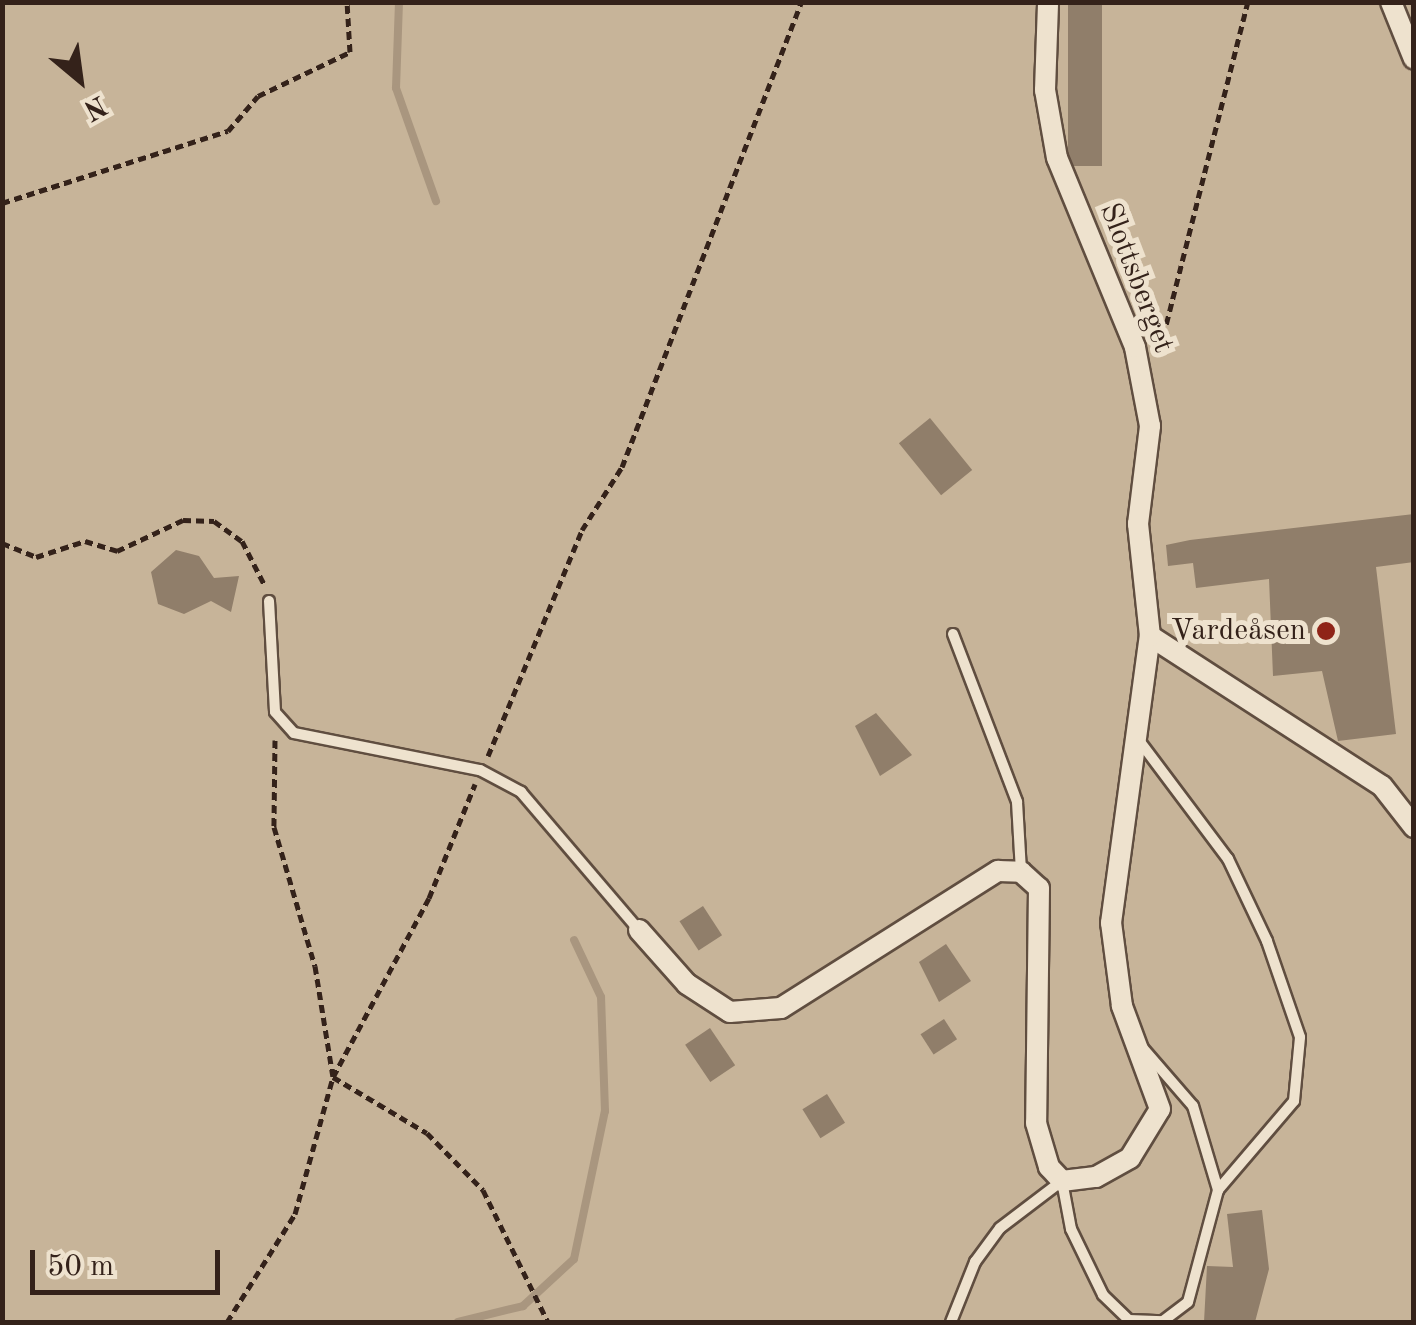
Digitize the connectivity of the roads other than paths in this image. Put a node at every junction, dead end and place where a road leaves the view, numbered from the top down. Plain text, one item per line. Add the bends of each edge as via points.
1 (1048, 2) edge
2 (1391, 2) edge
3 (1414, 59) edge
4 (269, 601) road end
5 (953, 634) dead end
6 (1150, 636) junction
7 (1136, 736) junction
8 (1414, 827) edge
9 (1021, 872) junction
10 (639, 930) joint
11 (1139, 1045) junction
12 (1062, 1181) junction
13 (1218, 1190) junction
14 (951, 1322) edge

1 - 6 street, Slottsberget via 1045,90 1057,158 1136,347 1150,426 1138,524
2 - 3 street
4 - 10 lane via 275,712 294,732 480,770 521,792 571,842
5 - 9 lane via 1017,802
6 - 7 street, Slottsberget
6 - 8 street via 1382,786
7 - 11 street, Slottsberget via 1111,923 1112,965
7 - 13 lane via 1228,859 1300,1037 1294,1101
9 - 10 street via 998,871 781,1008 730,1012 687,984
9 - 12 street via 1039,888 1041,918 1036,1123
11 - 12 street, Slottsberget via 1160,1109 1146,1139 1096,1178
11 - 13 lane, Slottsberget via 1193,1106
12 - 13 lane via 1095,1279 1128,1320 1163,1322 1188,1302
12 - 14 lane, Slottsberget via 1000,1228 975,1262

